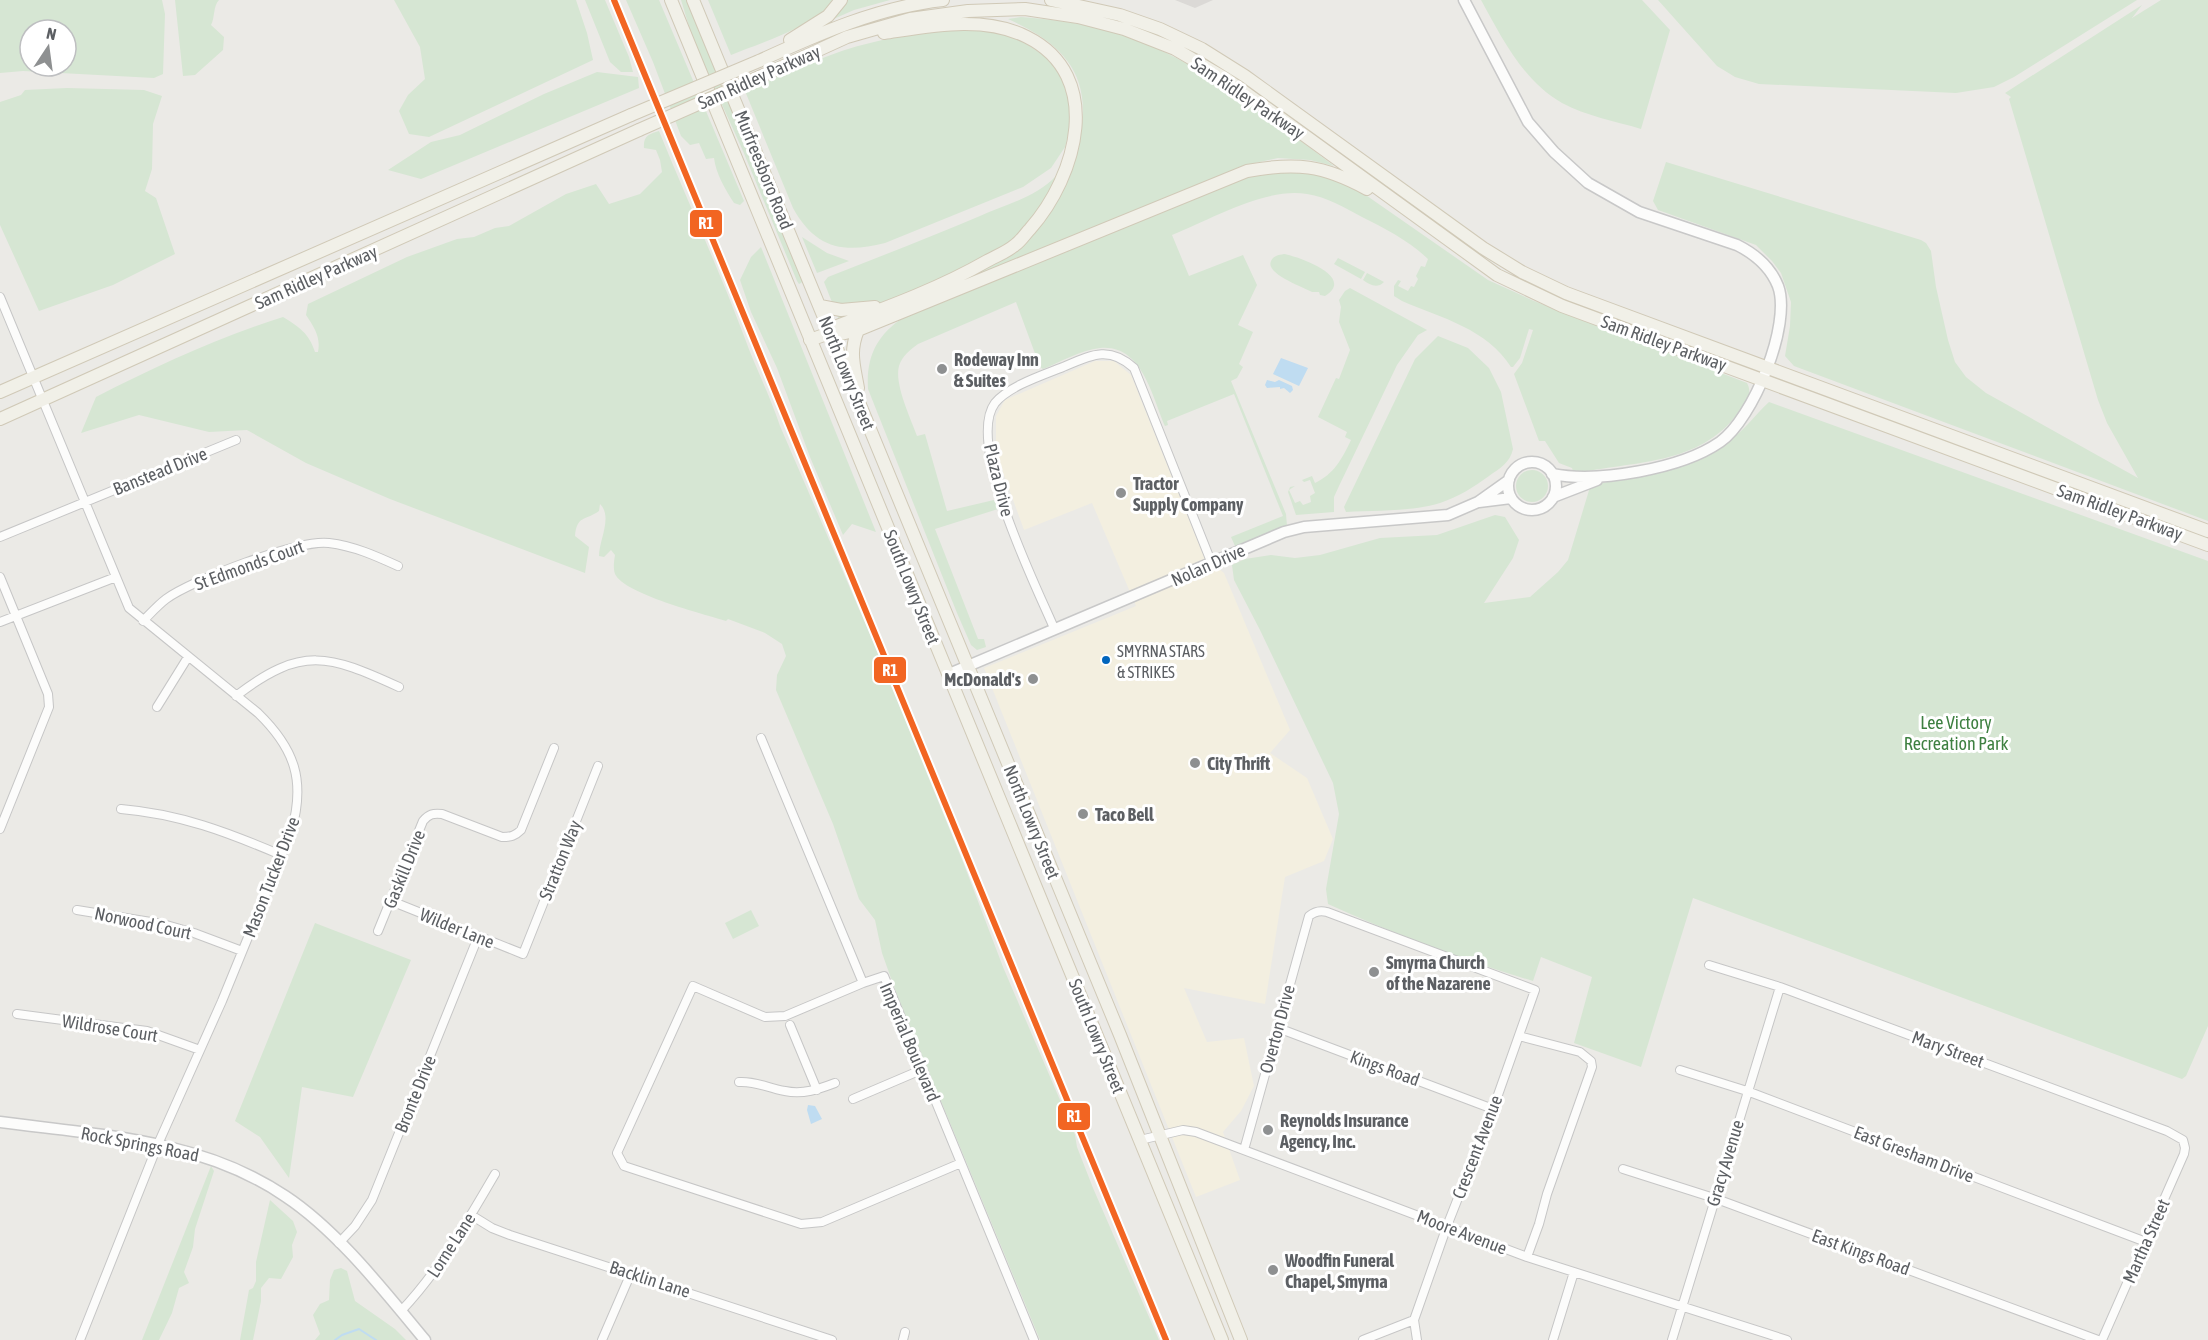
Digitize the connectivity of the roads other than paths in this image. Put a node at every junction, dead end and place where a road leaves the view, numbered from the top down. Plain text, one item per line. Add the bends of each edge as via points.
1 (671, 0) edge
2 (694, 0) edge
3 (841, 0) edge
4 (943, 0) edge
5 (1051, 0) edge
6 (1080, 0) edge
7 (1464, 0) edge
8 (1120, 15) junction
9 (847, 37) junction
10 (759, 61) junction
11 (1408, 211) junction
12 (0, 297) edge
13 (897, 304) junction
14 (820, 306) junction
15 (858, 330) junction
16 (832, 332) junction
17 (810, 340) junction
18 (1766, 367) junction
19 (34, 377) junction
20 (1762, 379) junction
21 (0, 392) edge
22 (43, 400) junction
23 (863, 413) junction
24 (0, 419) edge
25 (236, 440) dead end
26 (1552, 474) junction
27 (1606, 476) junction
28 (1509, 480) junction
29 (1553, 497) junction
30 (1511, 498) junction
31 (84, 502) junction
32 (1478, 502) junction
33 (2208, 531) edge
34 (0, 537) edge
35 (2208, 545) edge
36 (1212, 564) junction
37 (399, 566) dead end
38 (0, 577) edge
39 (116, 577) junction
40 (15, 616) junction
41 (142, 621) junction
42 (0, 622) edge
43 (1054, 628) junction
44 (188, 657) junction
45 (968, 667) junction
46 (949, 674) junction
47 (399, 687) dead end
48 (236, 696) junction
49 (158, 707) dead end
50 (761, 738) dead end
51 (554, 748) dead end
52 (597, 766) dead end
53 (121, 809) dead end
54 (0, 827) edge
55 (281, 855) junction
56 (391, 902) junction
57 (77, 910) dead end
58 (378, 930) dead end
59 (478, 937) junction
60 (242, 951) junction
61 (523, 954) joint
62 (1087, 956) junction
63 (1068, 964) junction
64 (1709, 965) dead end
65 (863, 983) junction
66 (1780, 987) junction
67 (1535, 990) joint
68 (18, 1014) dead end
69 (790, 1025) dead end
70 (1278, 1028) junction
71 (1519, 1036) junction
72 (200, 1050) junction
73 (921, 1070) junction
74 (1680, 1070) dead end
75 (739, 1082) dead end
76 (835, 1083) dead end
77 (817, 1090) junction
78 (1747, 1091) junction
79 (853, 1100) dead end
80 (1493, 1108) junction
81 (0, 1122) edge
82 (1160, 1136) junction
83 (1140, 1140) junction
84 (2183, 1140) joint
85 (158, 1144) junction
86 (1244, 1150) junction
87 (961, 1163) junction
88 (1623, 1168) dead end
89 (495, 1174) dead end
90 (1714, 1198) junction
91 (471, 1215) junction
92 (1447, 1226) junction
93 (2146, 1242) junction
94 (339, 1243) junction
95 (1527, 1257) junction
96 (1574, 1272) junction
97 (631, 1273) junction
98 (1218, 1282) junction
99 (1201, 1288) junction
100 (1682, 1306) junction
101 (401, 1311) junction
102 (1414, 1320) junction
103 (801, 1330) junction
104 (80, 1340) edge
105 (425, 1340) edge
106 (602, 1340) edge
107 (797, 1340) edge
108 (832, 1340) edge
109 (1034, 1340) edge
110 (1222, 1340) edge
111 (1240, 1340) edge
112 (1363, 1340) edge
113 (1417, 1340) edge
114 (1553, 1340) edge
115 (1672, 1340) edge
116 (1787, 1340) edge
117 (2100, 1340) edge

1 - 17 main road, South Lowry Street
2 - 14 main road, Murfreesboro Road
3 - 10 main road via 828,16
4 - 10 main road, Sam Ridley Parkway via 867,16
5 - 8 main road, Sam Ridley Parkway
6 - 8 main road
7 - 18 street via 1528,122 1588,183 1639,212 1737,245 1761,261 1778,286 1782,303 1780,328
8 - 18 main road, Sam Ridley Parkway via 1202,49 1245,76 1522,272
9 - 11 main road, Sam Ridley Parkway via 909,19 968,10 1025,9 1124,28 1176,49 1228,80
9 - 13 main road via 965,24 999,27 1049,50 1065,71 1075,98 1073,149 1044,213 1015,245 970,271
9 - 22 main road, Sam Ridley Parkway, bridge
10 - 19 main road, Sam Ridley Parkway, bridge
11 - 15 main road via 1345,177 1311,167 1247,171
11 - 20 main road, Sam Ridley Parkway via 1497,274 1562,306
12 - 19 street, Mason Tucker Drive
13 - 14 main road via 841,310
13 - 16 main road via 837,326
14 - 16 main road, North Lowry Street
15 - 16 main road
15 - 23 main road via 852,353
16 - 17 main road
16 - 23 main road, North Lowry Street
17 - 46 main road, South Lowry Street
18 - 20 street
18 - 33 main road, Sam Ridley Parkway
19 - 21 main road, Sam Ridley Parkway
19 - 22 street, Mason Tucker Drive
20 - 27 street via 1734,430 1706,451 1678,462
20 - 35 main road, Sam Ridley Parkway
22 - 24 main road, Sam Ridley Parkway
22 - 31 street, Mason Tucker Drive
23 - 45 main road, North Lowry Street
25 - 31 street, Banstead Drive
26 - 27 street via 1572,478
26 - 28 street via 1541,465 1528,463 1516,469
26 - 29 street
27 - 29 street
28 - 30 street
28 - 32 street, Nolan Drive
29 - 30 street via 1535,510 1520,507
30 - 32 street, Nolan Drive
31 - 34 street, Banstead Drive
31 - 39 street, Mason Tucker Drive
32 - 36 street, Nolan Drive via 1441,516 1296,529
36 - 43 street, Nolan Drive
36 - 43 street, Plaza Drive via 1134,368 1123,357 1093,355 1015,387 994,404 989,422 988,449 1003,507
37 - 41 street, St Edmonds Court via 327,542 290,548 188,587 166,599
38 - 40 street
39 - 40 street
39 - 41 street, Mason Tucker Drive via 129,608
40 - 42 street
40 - 54 street via 48,694 49,707
41 - 44 street, Mason Tucker Drive
43 - 45 street, Nolan Drive
44 - 48 street, Mason Tucker Drive
44 - 49 street
45 - 46 street, Nolan Drive
45 - 62 main road, North Lowry Street
46 - 63 main road, South Lowry Street
47 - 48 street via 356,667 308,660 271,671
48 - 55 street, Mason Tucker Drive via 277,732 296,775 297,813
50 - 65 street, Imperial Boulevard
51 - 56 street, Gaskill Drive via 521,830 511,837 442,814 427,816
52 - 61 street, Stratton Way
53 - 55 street via 195,822
55 - 60 street, Mason Tucker Drive
56 - 58 street, Gaskill Drive
56 - 59 street, Wilder Lane
57 - 60 street, Norwood Court via 163,924
59 - 61 street, Wilder Lane
59 - 94 street, Bronte Drive via 372,1200
60 - 72 street, Mason Tucker Drive
62 - 63 main road
62 - 82 main road, North Lowry Street
63 - 83 main road, South Lowry Street
64 - 66 street, Mary Street
65 - 73 street, Imperial Boulevard via 884,976
65 - 87 street via 784,1016 765,1017 693,986 617,1153 624,1166 801,1224 822,1222
66 - 78 street, Gracy Avenue
66 - 84 street, Mary Street
67 - 70 street, Overton Drive via 1338,915 1315,911 1309,916
67 - 71 street, Crescent Avenue
68 - 72 street, Wildrose Court via 147,1032
69 - 77 street
70 - 80 street, Kings Road
70 - 86 street, Overton Drive
71 - 80 street, Crescent Avenue
71 - 95 street via 1580,1052 1592,1067
72 - 85 street, Mason Tucker Drive
73 - 79 street
73 - 87 street, Imperial Boulevard
74 - 78 street, East Gresham Drive
75 - 77 street via 753,1081 786,1092
76 - 77 street
78 - 90 street, Gracy Avenue
78 - 93 street, East Gresham Drive
80 - 92 street, Crescent Avenue
81 - 85 street, Rock Springs Road
82 - 83 street, Moore Avenue
82 - 86 street, Moore Avenue via 1183,1130
82 - 98 main road, North Lowry Street
83 - 99 main road, South Lowry Street
84 - 93 street, Martha Street via 2184,1154
85 - 94 street, Rock Springs Road via 218,1161 260,1180 305,1211
85 - 104 street, Mason Tucker Drive
86 - 92 street, Moore Avenue
87 - 109 street, Imperial Boulevard
88 - 90 street, East Kings Road
89 - 91 street, Lorne Lane
90 - 100 street, Gracy Avenue
90 - 117 street, East Kings Road
91 - 97 street, Backlin Lane via 510,1235
91 - 101 street, Lorne Lane via 423,1288
92 - 95 street, Moore Avenue
92 - 102 street, Crescent Avenue
93 - 117 street, Martha Street
94 - 101 street, Rock Springs Road
95 - 96 street, Moore Avenue
96 - 100 street, Moore Avenue
96 - 114 street
97 - 103 street, Backlin Lane
97 - 106 street
98 - 99 main road
98 - 111 main road, North Lowry Street
99 - 110 main road, South Lowry Street
100 - 115 street, Gracy Avenue
100 - 116 street, Moore Avenue
101 - 105 street, Rock Springs Road
102 - 112 street
102 - 113 street, Crescent Avenue
103 - 107 street
103 - 108 street, Backlin Lane

